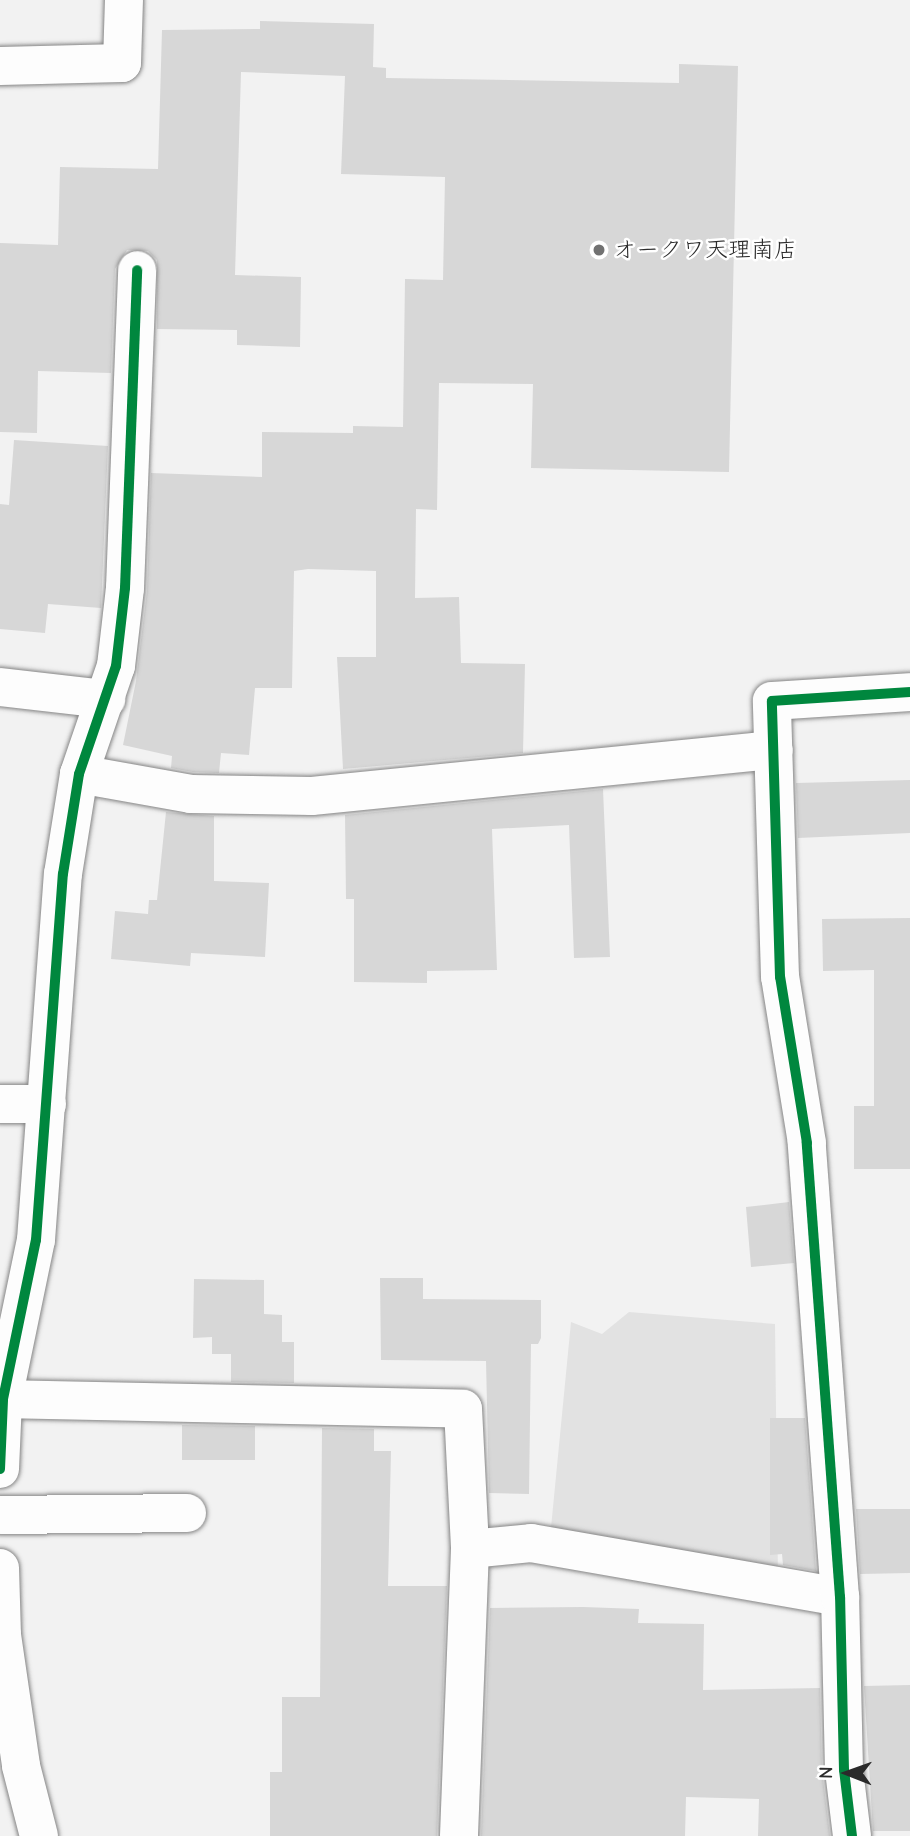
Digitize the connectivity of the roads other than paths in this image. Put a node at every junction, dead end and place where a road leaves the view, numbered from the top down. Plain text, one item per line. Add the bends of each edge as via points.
1 (124, 0) edge
2 (0, 66) edge
3 (137, 270) dead end
4 (0, 687) edge
5 (910, 692) edge
6 (106, 699) junction
7 (774, 750) junction
8 (79, 774) junction
9 (0, 1104) edge
10 (47, 1104) junction
11 (9, 1320) edge
12 (3, 1399) junction
13 (0, 1469) edge
14 (187, 1513) dead end
15 (0, 1516) edge
16 (470, 1549) junction
17 (0, 1568) edge
18 (840, 1597) junction
19 (10, 1766) edge
20 (39, 1836) edge
21 (459, 1836) edge
22 (852, 1836) edge

1 - 2 street via 122,63
3 - 6 street via 125,589 116,666
4 - 6 street
5 - 7 street via 772,701
6 - 8 street
7 - 8 street via 312,796 191,794
7 - 18 street via 780,977 807,1143
8 - 10 street via 63,874
9 - 10 street
10 - 11 street via 36,1240
11 - 12 street
12 - 13 street
12 - 16 street via 463,1409
14 - 15 street
16 - 18 street via 531,1542
16 - 21 street
17 - 19 street
18 - 22 street via 844,1770
19 - 20 street

